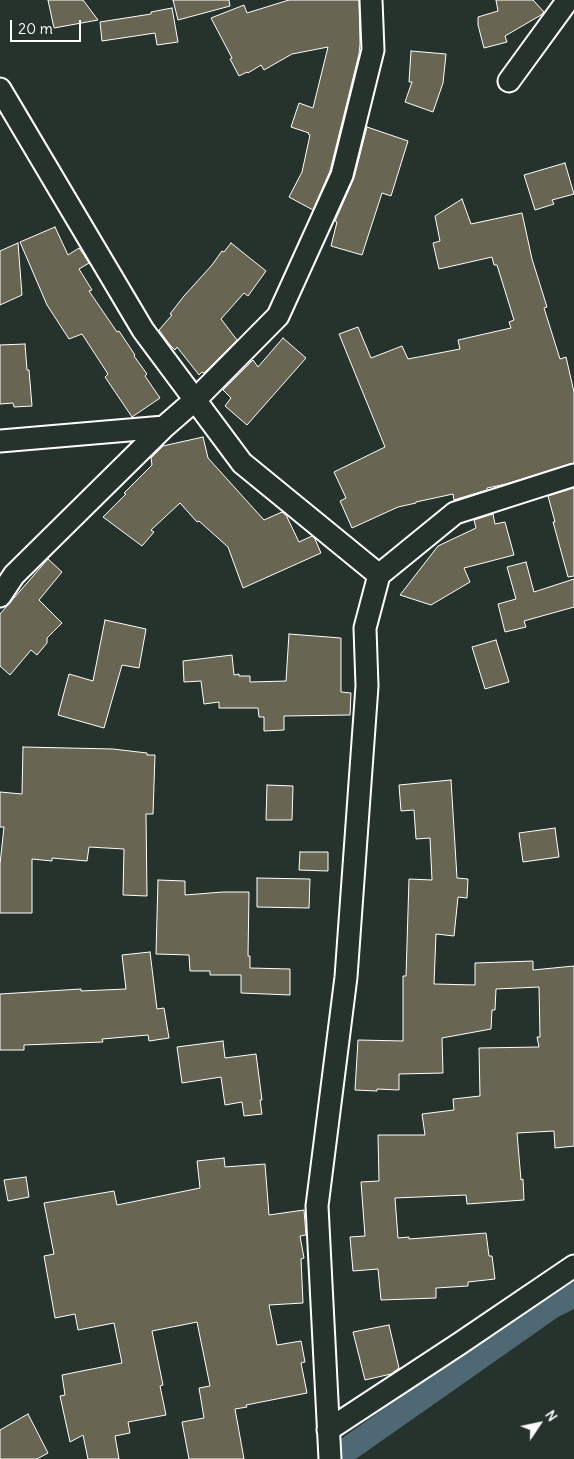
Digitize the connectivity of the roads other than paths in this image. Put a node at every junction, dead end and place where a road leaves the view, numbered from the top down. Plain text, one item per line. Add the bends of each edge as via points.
1 (371, 0) edge
2 (568, 0) edge
3 (509, 81) dead end
4 (0, 89) edge
5 (195, 400) junction
6 (164, 427) junction
7 (0, 441) edge
8 (574, 476) edge
9 (380, 575) junction
10 (0, 596) edge
11 (574, 1266) edge
12 (328, 1430) junction
13 (330, 1459) edge

1 - 5 street via 373,50 342,175 278,316
2 - 3 street
4 - 5 street via 143,330
5 - 6 street
5 - 9 street via 242,463
6 - 7 street
6 - 10 street via 14,575
8 - 9 street via 455,513
9 - 12 street via 365,628 367,686 346,977 317,1206
11 - 12 street
12 - 13 street

